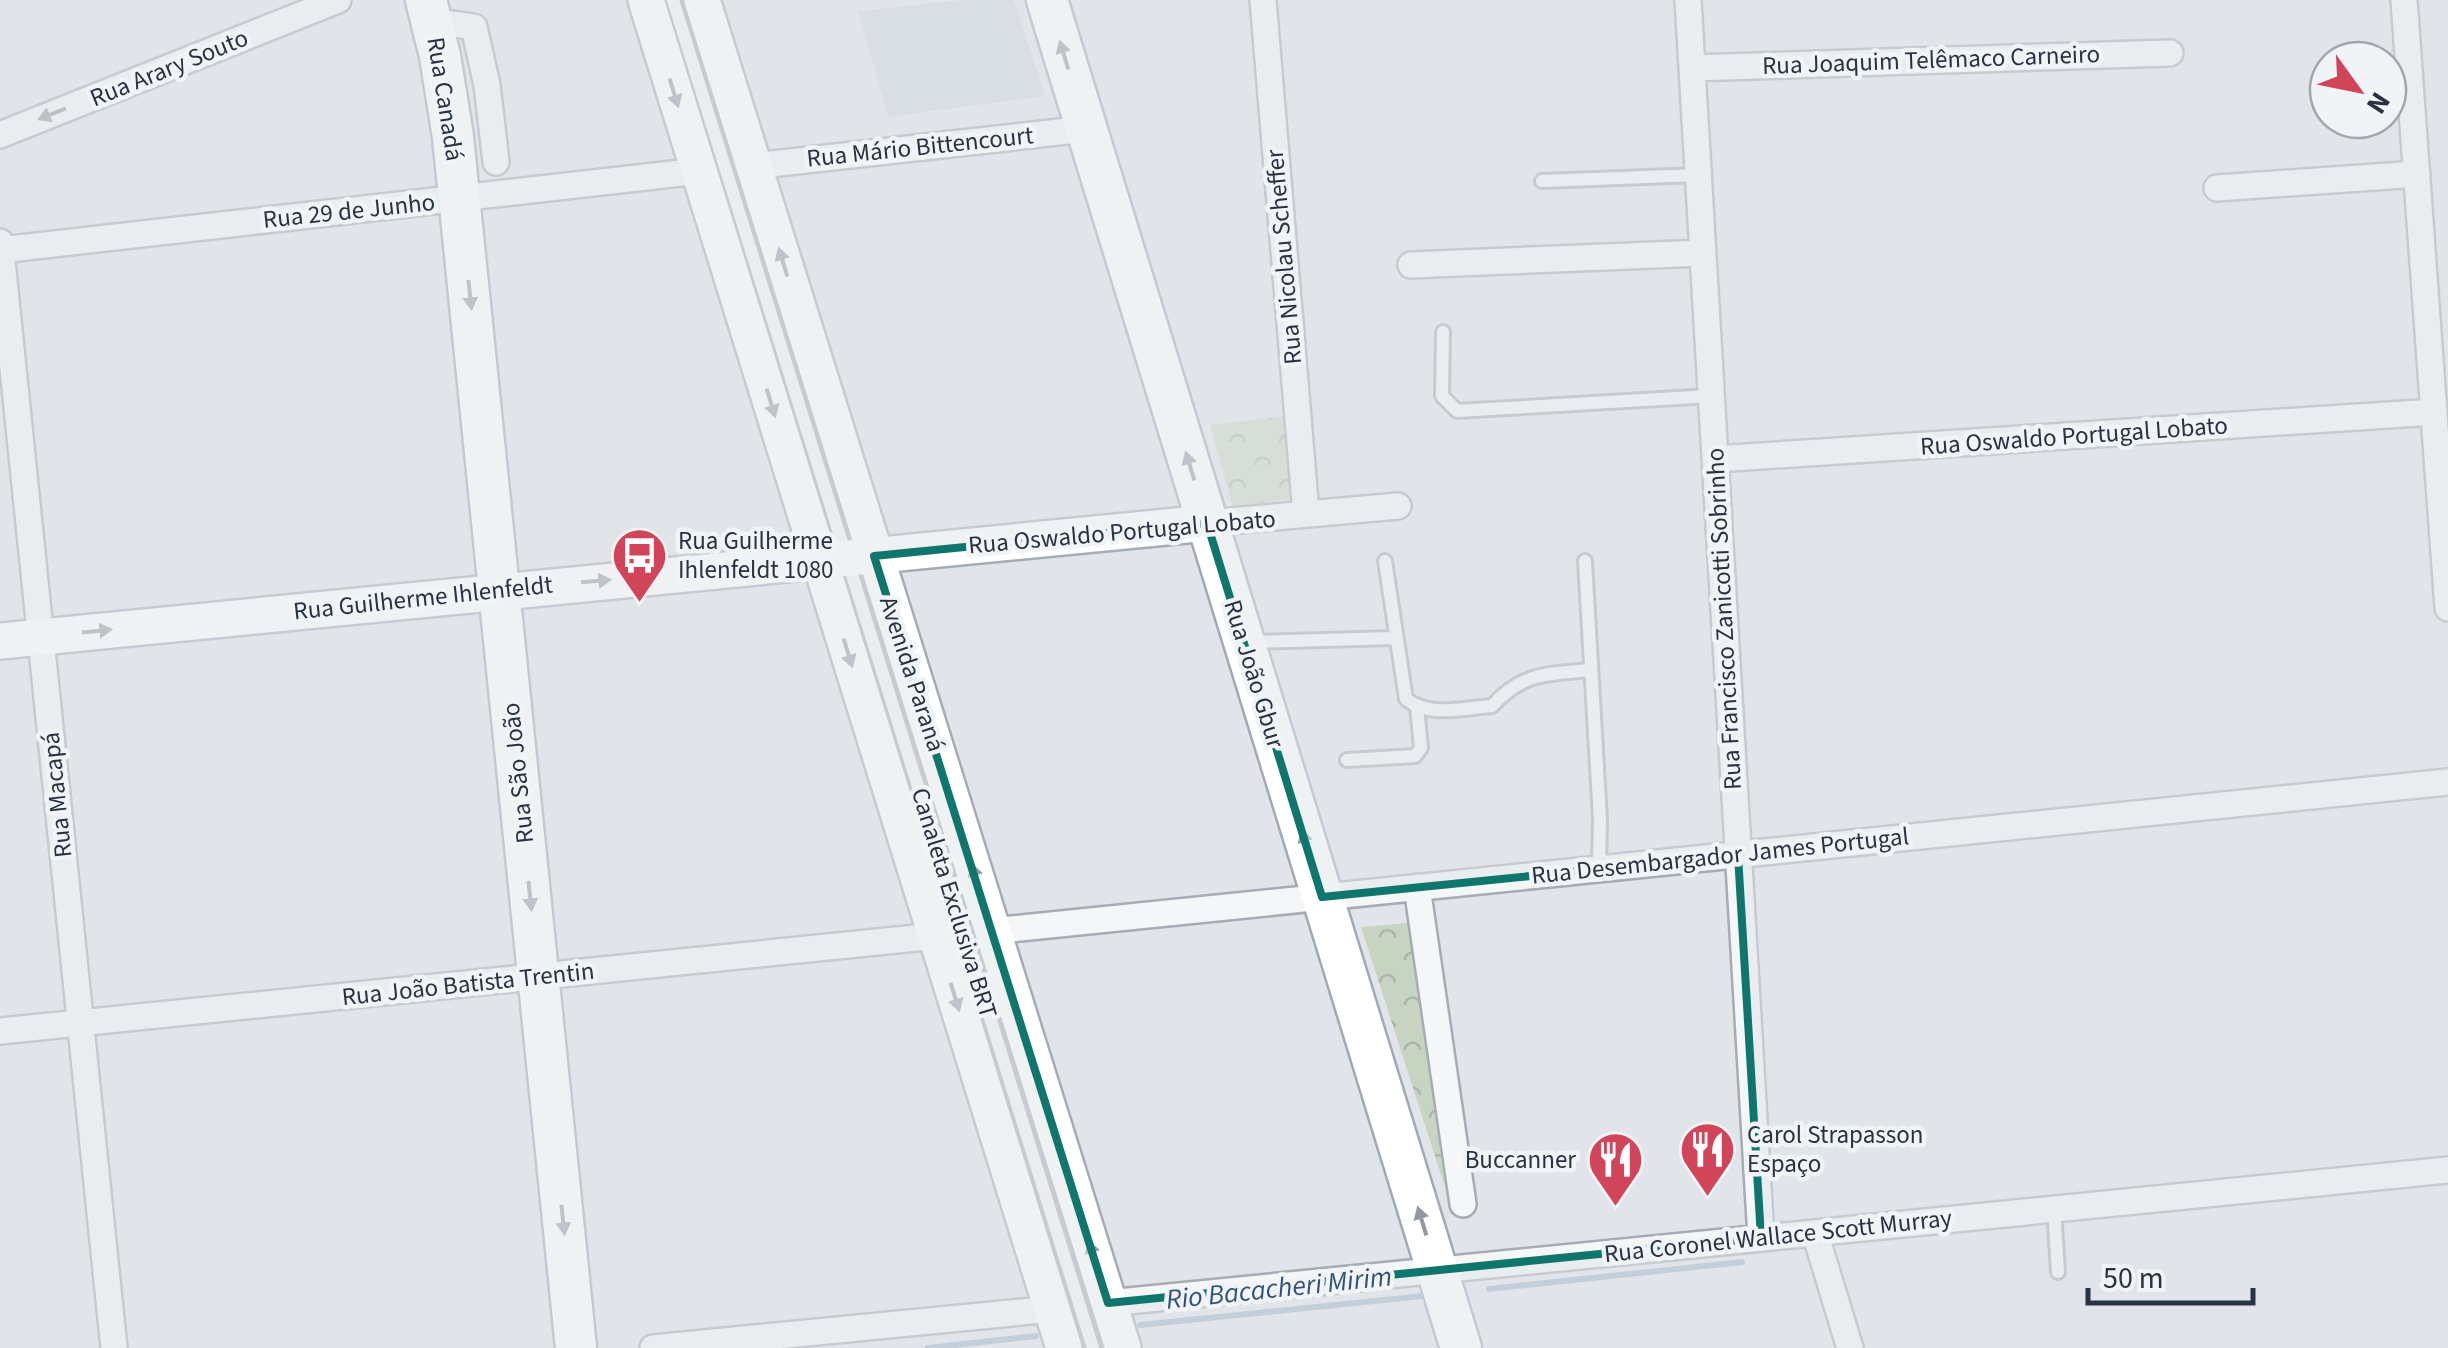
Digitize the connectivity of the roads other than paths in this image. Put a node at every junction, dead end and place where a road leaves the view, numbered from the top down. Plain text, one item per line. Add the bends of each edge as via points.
1 (338, 0) edge
2 (646, 0) edge
3 (673, 0) edge
4 (702, 0) edge
5 (1047, 0) edge
6 (1262, 0) edge
7 (1688, 0) edge
8 (2404, 0) edge
9 (429, 11) edge
10 (2170, 53) dead end
11 (1692, 68) junction
12 (488, 85) junction
13 (451, 117) junction
14 (1086, 129) junction
15 (0, 135) edge
16 (496, 162) dead end
17 (754, 166) junction
18 (698, 171) junction
19 (2417, 174) junction
20 (1698, 175) junction
21 (1542, 182) dead end
22 (2217, 188) dead end
23 (460, 198) junction
24 (0, 242) edge
25 (0, 250) edge
26 (1702, 253) junction
27 (1411, 265) dead end
28 (1443, 332) dead end
29 (1711, 396) junction
30 (2434, 412) junction
31 (1715, 459) junction
32 (1398, 506) dead end
33 (1306, 514) junction
34 (1208, 523) junction
35 (847, 558) junction
36 (1386, 561) dead end
37 (1585, 561) dead end
38 (500, 590) junction
39 (2448, 608) edge
40 (41, 637) junction
41 (1395, 638) junction
42 (0, 641) edge
43 (1244, 642) junction
44 (1590, 670) junction
45 (1417, 708) junction
46 (1348, 760) dead end
47 (2448, 782) edge
48 (1738, 854) junction
49 (1599, 869) junction
50 (1417, 888) junction
51 (1322, 897) junction
52 (992, 931) junction
53 (936, 936) junction
54 (538, 976) junction
55 (80, 1023) junction
56 (0, 1031) edge
57 (1034, 1061) junction
58 (2448, 1170) edge
59 (1039, 1174) junction
60 (1463, 1204) dead end
61 (2054, 1209) junction
62 (1816, 1232) junction
63 (1761, 1238) junction
64 (1436, 1270) junction
65 (2058, 1272) dead end
66 (1108, 1302) junction
67 (1052, 1308) junction
68 (114, 1348) edge
69 (576, 1348) edge
70 (653, 1348) edge
71 (1064, 1348) edge
72 (1094, 1348) edge
73 (1123, 1348) edge
74 (1460, 1348) edge
75 (1850, 1348) edge

1 -> 15 street, Rua Arary Souto
2 -> 18 street, Avenida Paraná
3 - 35 lane, Canaleta Exclusiva BRT
4 - 17 street, Avenida Paraná
14 -> 5 main road, Rua João Gbur
6 - 33 street, Rua Nicolau Scheffer
7 - 11 street, Rua Francisco Zanicotti Sobrinho
8 - 19 street
9 - 12 street via 474,28
9 - 13 main road, Rua Canadá
10 - 11 street, Rua Joaquim Telêmaco Carneiro
11 - 20 street, Rua Francisco Zanicotti Sobrinho
12 - 13 street
12 - 16 street
13 - 23 main road, Rua Canadá
14 - 17 street, Rua Mário Bittencourt
34 -> 14 main road, Rua João Gbur
35 -> 17 street, Avenida Paraná
18 - 23 street, Rua 29 de Junho
18 -> 35 street, Avenida Paraná
19 - 22 street
19 - 30 street
20 - 21 lane
20 - 26 street, Rua Francisco Zanicotti Sobrinho
23 - 25 street, Rua 29 de Junho
23 -> 38 main road, Rua São João
24 - 25 street, Rua Macapá
25 - 40 street, Rua Macapá
26 - 27 street
26 - 29 street, Rua Francisco Zanicotti Sobrinho
28 - 29 lane via 1442,396 1458,411
29 - 31 street, Rua Francisco Zanicotti Sobrinho
30 - 31 street, Rua Oswaldo Portugal Lobato
30 - 39 street
31 - 48 street, Rua Francisco Zanicotti Sobrinho
32 - 33 street, Rua Oswaldo Portugal Lobato
33 - 34 street, Rua Oswaldo Portugal Lobato
34 - 35 street, Rua Oswaldo Portugal Lobato
34 - 43 main road, Rua João Gbur
38 -> 35 street, Rua Guilherme Ihlenfeldt
52 -> 35 street, Avenida Paraná
35 -> 53 street, Avenida Paraná
35 - 59 lane, Canaleta Exclusiva BRT
36 - 41 lane
37 - 44 lane
40 -> 38 street, Rua Guilherme Ihlenfeldt
38 -> 54 main road, Rua São João
40 - 42 street, Rua Guilherme Ihlenfeldt
40 - 55 street, Rua Macapá
41 - 43 lane
41 - 45 lane via 1406,699
51 -> 43 main road, Rua João Gbur
44 - 45 lane via 1531,676 1492,706
44 - 49 lane
45 - 46 lane via 1416,756
47 - 48 street, Rua Desembargador James Portugal
48 - 49 street, Rua Desembargador James Portugal
48 - 63 street, Rua Francisco Zanicotti Sobrinho
49 - 50 street, Rua Desembargador James Portugal
50 - 51 street, Rua Desembargador James Portugal
50 - 60 street
51 - 52 street, Rua Desembargador James Portugal
64 -> 51 main road, Rua João Gbur
52 - 57 street, Avenida Paraná
53 - 54 street, Rua João Batista Trentin
53 -> 67 street, Avenida Paraná
54 - 55 street, Rua João Batista Trentin
54 -> 69 main road, Rua São João
55 - 56 street, Rua João Batista Trentin
55 - 68 street, Rua Macapá
57 - 59 lane
66 -> 57 street, Avenida Paraná
58 - 61 street, Rua Coronel Wallace Scott Murray
59 - 72 lane, Canaleta Exclusiva BRT
61 - 62 street, Rua Coronel Wallace Scott Murray
61 - 65 lane
62 - 63 street, Rua Coronel Wallace Scott Murray
62 - 75 street
63 - 64 street, Rua Coronel Wallace Scott Murray
64 - 66 street, Rua Coronel Wallace Scott Murray
64 - 74 main road, Rua João Gbur
66 - 73 street, Avenida Paraná
67 - 70 street
67 - 71 street, Avenida Paraná

